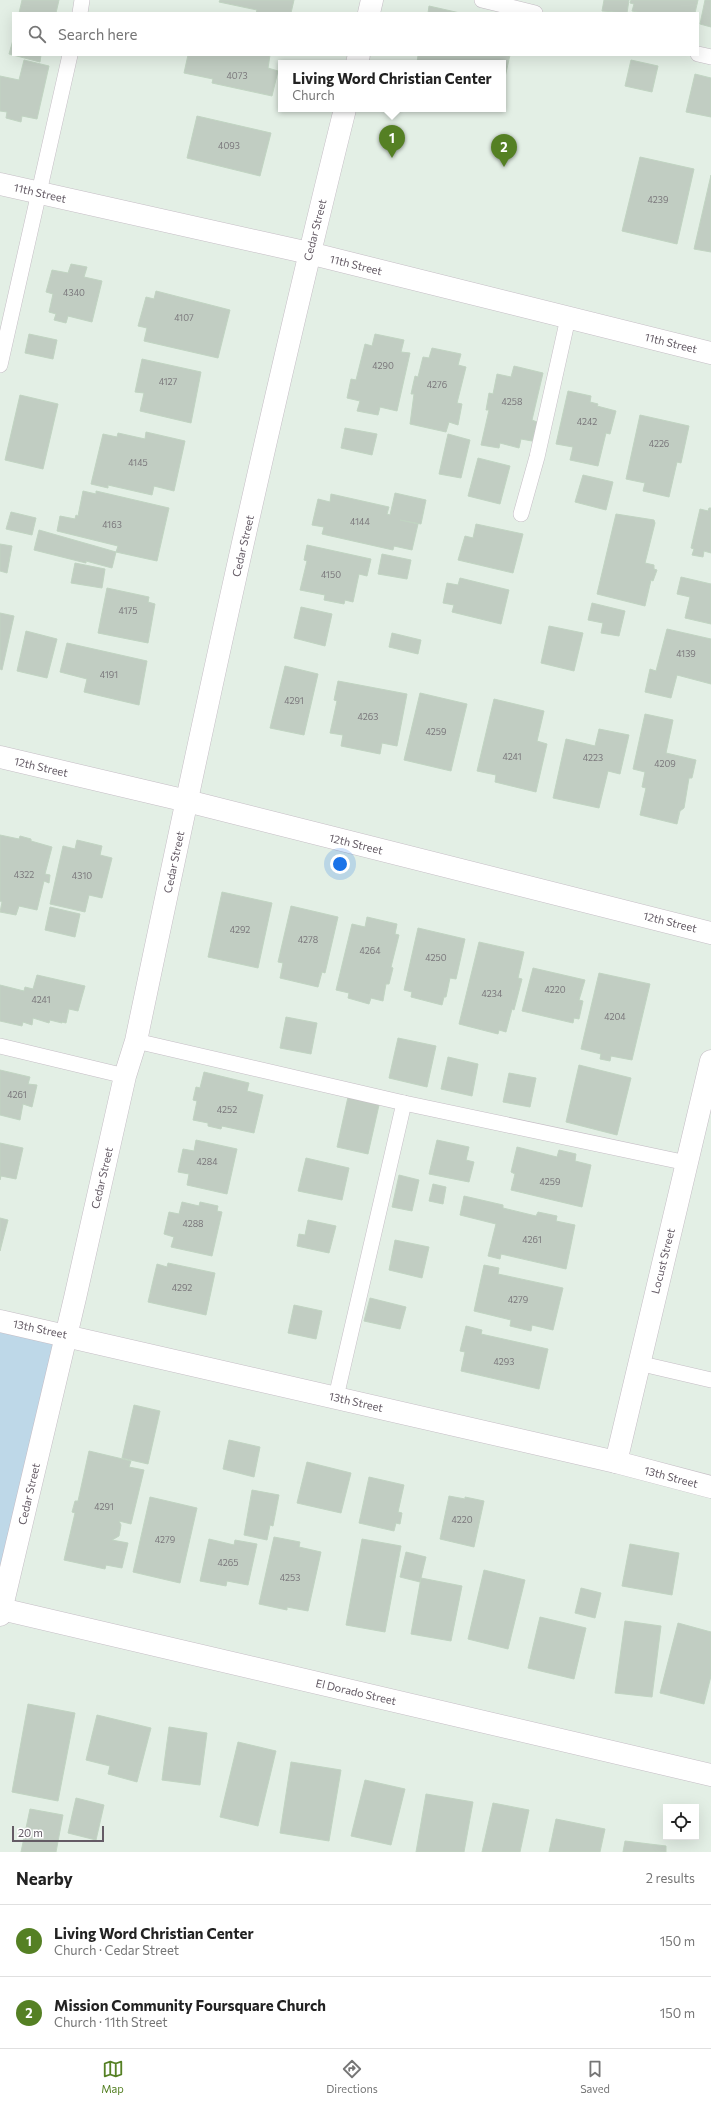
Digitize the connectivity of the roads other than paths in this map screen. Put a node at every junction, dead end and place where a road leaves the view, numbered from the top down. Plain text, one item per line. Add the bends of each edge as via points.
1 (82, 0) edge
2 (372, 0) edge
3 (482, 0) edge
4 (80, 12) edge
5 (369, 12) edge
6 (531, 12) edge
7 (699, 54) edge
8 (70, 56) edge
9 (711, 57) edge
10 (344, 112) edge
11 (0, 184) edge
12 (39, 192) junction
13 (309, 253) junction
14 (568, 318) junction
15 (711, 353) edge
16 (0, 365) edge
17 (521, 514) dead end
18 (0, 757) edge
19 (187, 801) junction
20 (711, 933) edge
21 (136, 1041) junction
22 (0, 1046) edge
23 (711, 1061) edge
24 (125, 1076) junction
25 (404, 1103) junction
26 (687, 1163) junction
27 (0, 1321) edge
28 (66, 1335) junction
29 (638, 1363) junction
30 (711, 1380) edge
31 (336, 1397) junction
32 (616, 1462) junction
33 (711, 1487) edge
34 (1, 1612) edge
35 (711, 1775) edge

1 - 4 lane
2 - 5 street
3 - 6 lane
7 - 9 lane
8 - 12 lane
10 - 13 street, Cedar Street
11 - 12 street, 11th Street
12 - 13 street, 11th Street
12 - 16 lane
13 - 14 street, 11th Street
13 - 19 street, Cedar Street
14 - 15 street, 11th Street
14 - 17 lane via 538,457
18 - 19 street, 12th Street
19 - 20 street, 12th Street
19 - 21 street, Cedar Street
21 - 24 street, Cedar Street
21 - 25 lane
22 - 24 lane
23 - 26 street, Locust Street
24 - 28 street, Cedar Street
25 - 26 lane
25 - 31 lane
26 - 29 street, Locust Street
27 - 28 street, 13th Street
28 - 31 street, 13th Street
28 - 34 street, Cedar Street
29 - 30 lane
29 - 32 street, Locust Street
31 - 32 street, 13th Street
32 - 33 street, 13th Street
34 - 35 street, El Dorado Street

